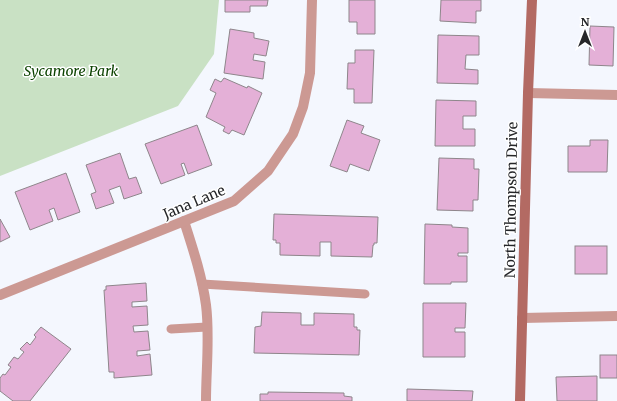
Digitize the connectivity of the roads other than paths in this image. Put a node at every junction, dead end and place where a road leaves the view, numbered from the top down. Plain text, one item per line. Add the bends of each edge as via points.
1 (312, 0) edge
2 (532, 0) edge
3 (528, 93) junction
4 (617, 95) edge
5 (184, 221) junction
6 (202, 284) junction
7 (0, 294) edge
8 (365, 294) dead end
9 (617, 316) edge
10 (522, 318) junction
11 (207, 326) junction
12 (171, 329) dead end
13 (206, 401) edge
14 (520, 401) edge

1 - 5 street, Jana Lane via 310,73 304,107 290,139 268,171 234,201
2 - 3 street, North Thompson Drive
3 - 4 street
3 - 10 street, North Thompson Drive
5 - 6 street
5 - 7 street, Jana Lane
6 - 8 lane
6 - 11 street
9 - 10 street
10 - 14 street, North Thompson Drive
11 - 12 lane
11 - 13 street

